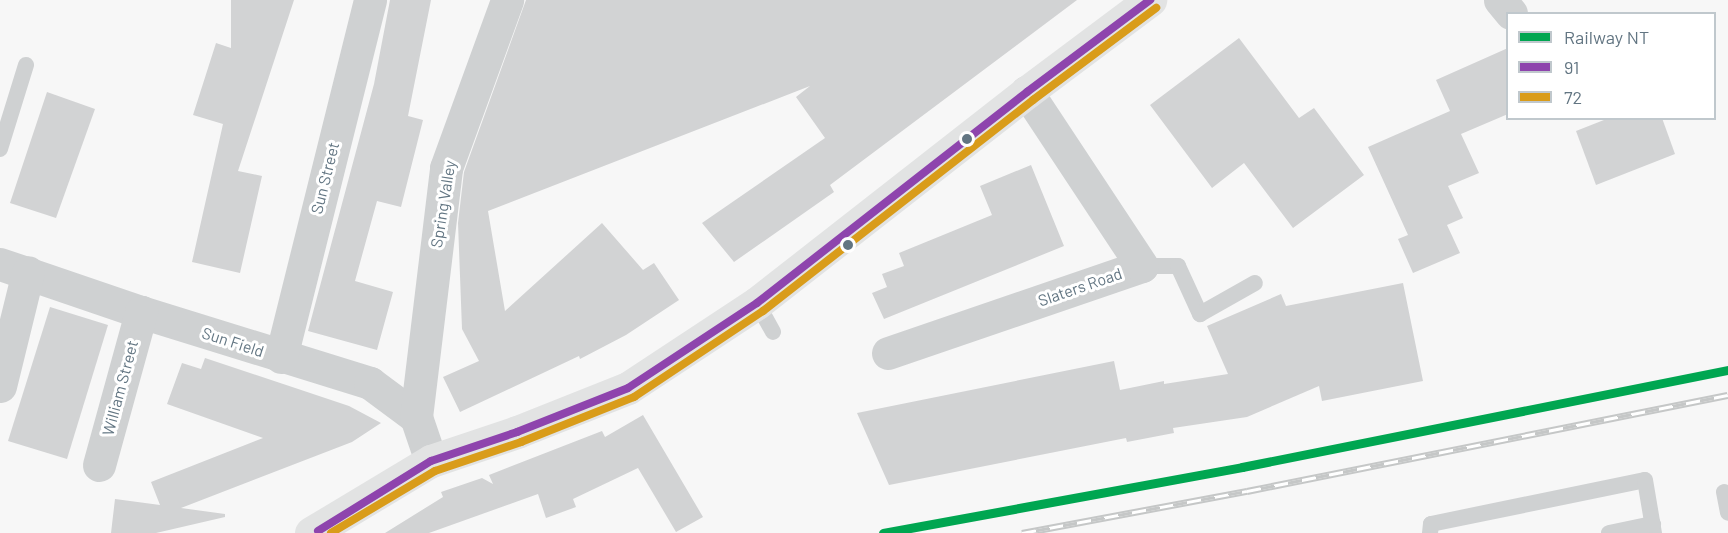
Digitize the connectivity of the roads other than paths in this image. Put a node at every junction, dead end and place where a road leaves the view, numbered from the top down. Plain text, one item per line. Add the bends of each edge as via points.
1 (370, 0) edge
2 (507, 0) edge
3 (1150, 0) edge
4 (1500, 0) edge
5 (1528, 0) edge
6 (1509, 12) edge
7 (1511, 12) edge
8 (26, 65) dead end
9 (1027, 92) junction
10 (0, 149) edge
11 (1142, 266) junction
12 (14, 268) edge
13 (1255, 283) dead end
14 (757, 303) junction
15 (141, 312) junction
16 (773, 332) dead end
17 (888, 353) dead end
18 (281, 357) junction
19 (0, 386) edge
20 (416, 417) junction
21 (431, 461) junction
22 (99, 465) dead end
23 (1724, 492) dead end
24 (1728, 513) edge
25 (1654, 529) edge
26 (317, 532) edge
27 (1430, 533) edge
28 (1609, 533) edge

1 - 18 street, Sun Street
2 - 20 street, Spring Valley via 446,168
3 - 9 main road
4 - 6 street
5 - 7 lane
8 - 10 lane
9 - 11 street, Slaters Road
9 - 14 main road
11 - 13 lane via 1178,266 1200,314
11 - 17 street, Slaters Road
12 - 15 street, Sun Field
12 - 19 street
14 - 16 lane
14 - 21 main road via 628,388
15 - 18 street, Sun Field
15 - 22 street, William Street
18 - 20 street, Sun Field via 370,383
20 - 21 street
21 - 26 main road
23 - 24 lane
25 - 27 lane via 1645,480 1431,524
25 - 28 lane

